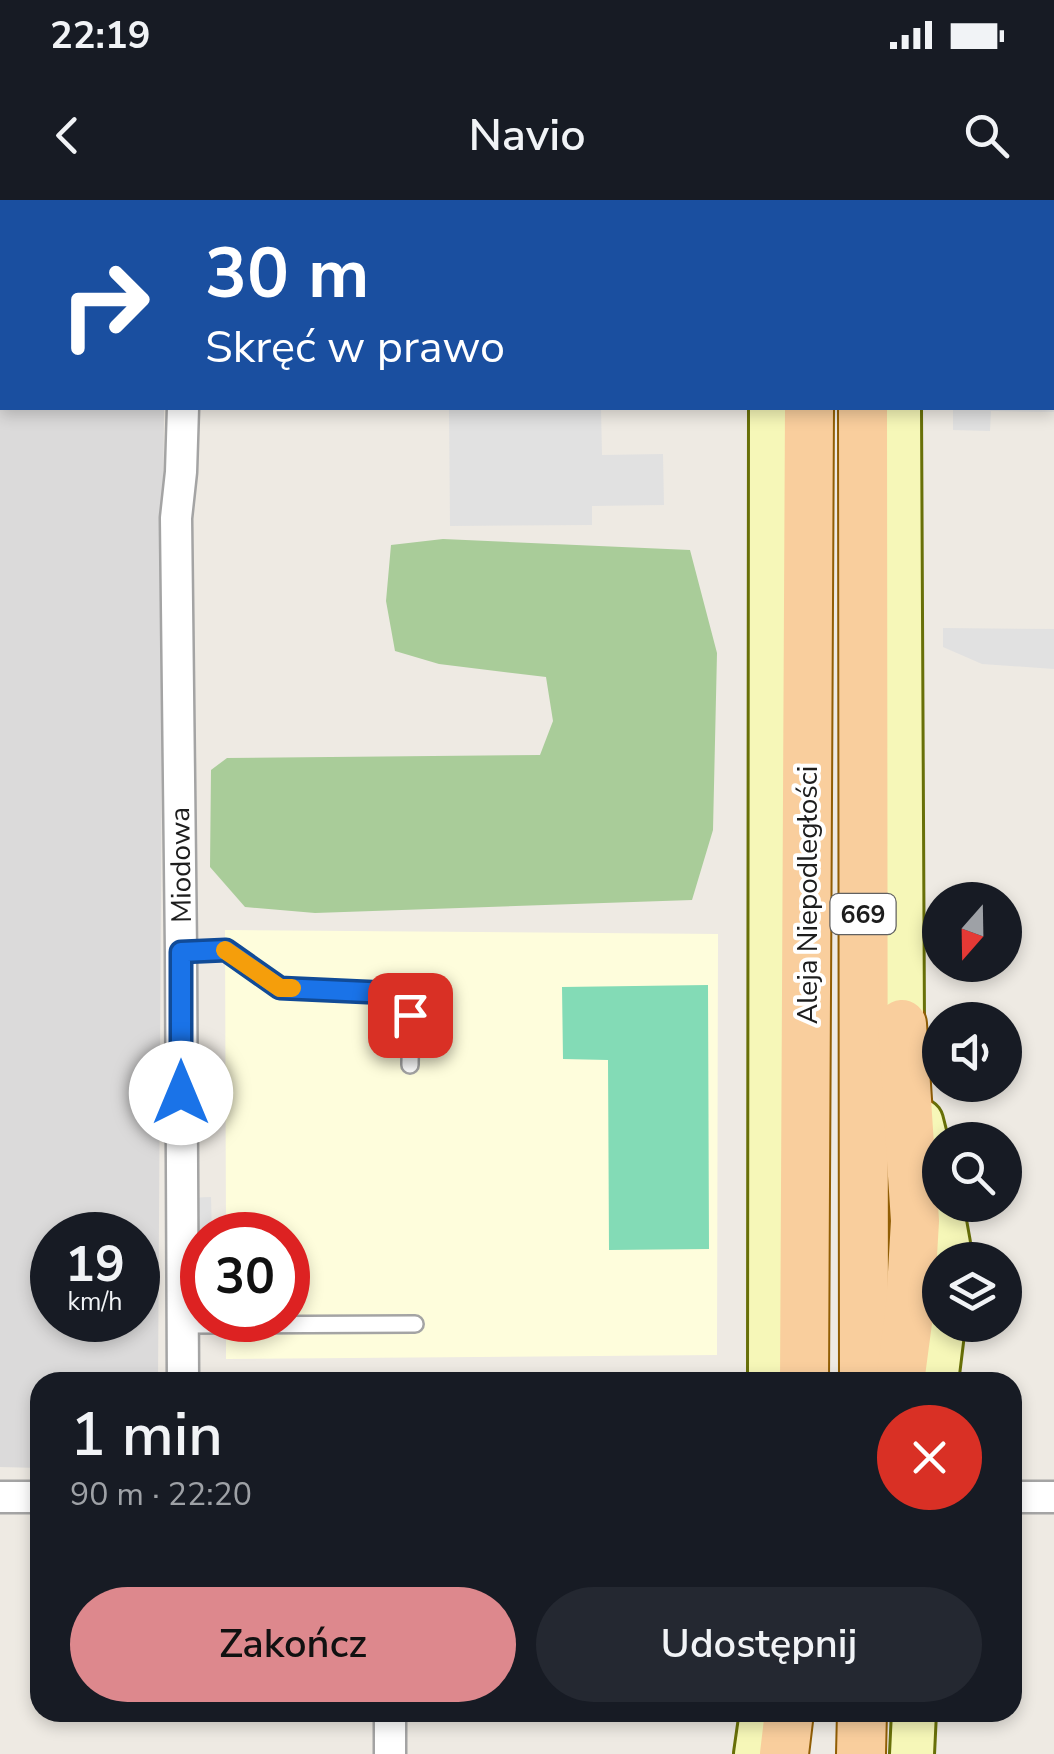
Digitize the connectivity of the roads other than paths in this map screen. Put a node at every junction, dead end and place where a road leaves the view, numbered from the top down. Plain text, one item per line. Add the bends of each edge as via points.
1 (182, 410) edge
2 (771, 410) edge
3 (809, 410) edge
4 (862, 410) edge
5 (899, 410) edge
6 (181, 952) junction
7 (902, 1024) junction
8 (410, 1065) dead end
9 (922, 1126) edge
10 (182, 1212) edge
11 (310, 1323) edge
12 (414, 1324) dead end
13 (182, 1342) edge
14 (940, 1342) edge
15 (183, 1372) edge
16 (770, 1372) edge
17 (804, 1372) edge
18 (864, 1372) edge
19 (901, 1372) edge
20 (937, 1372) edge
21 (0, 1497) edge
22 (30, 1497) edge
23 (1022, 1497) edge
24 (1054, 1497) edge
25 (390, 1722) edge
26 (761, 1722) edge
27 (788, 1722) edge
28 (802, 1722) edge
29 (862, 1722) edge
30 (914, 1722) edge
31 (390, 1754) edge
32 (756, 1754) edge
33 (784, 1754) edge
34 (802, 1754) edge
35 (862, 1754) edge
36 (912, 1754) edge

1 - 6 street, Miodowa via 176,518
2 - 16 main road
3 - 17 main road, Aleja Niepodległości / 669
4 - 18 main road, Aleja Niepodległości / 669
5 - 7 main road
6 - 8 lane via 226,950 280,988 389,993 410,1015
6 - 10 street, Miodowa
7 - 9 main road
7 - 19 main road via 914,1221
11 - 12 lane
13 - 15 street, Miodowa
14 - 20 main road
21 - 22 street
23 - 24 street
25 - 31 street
26 - 32 main road
27 - 33 main road
28 - 34 main road
29 - 35 main road
30 - 36 main road

